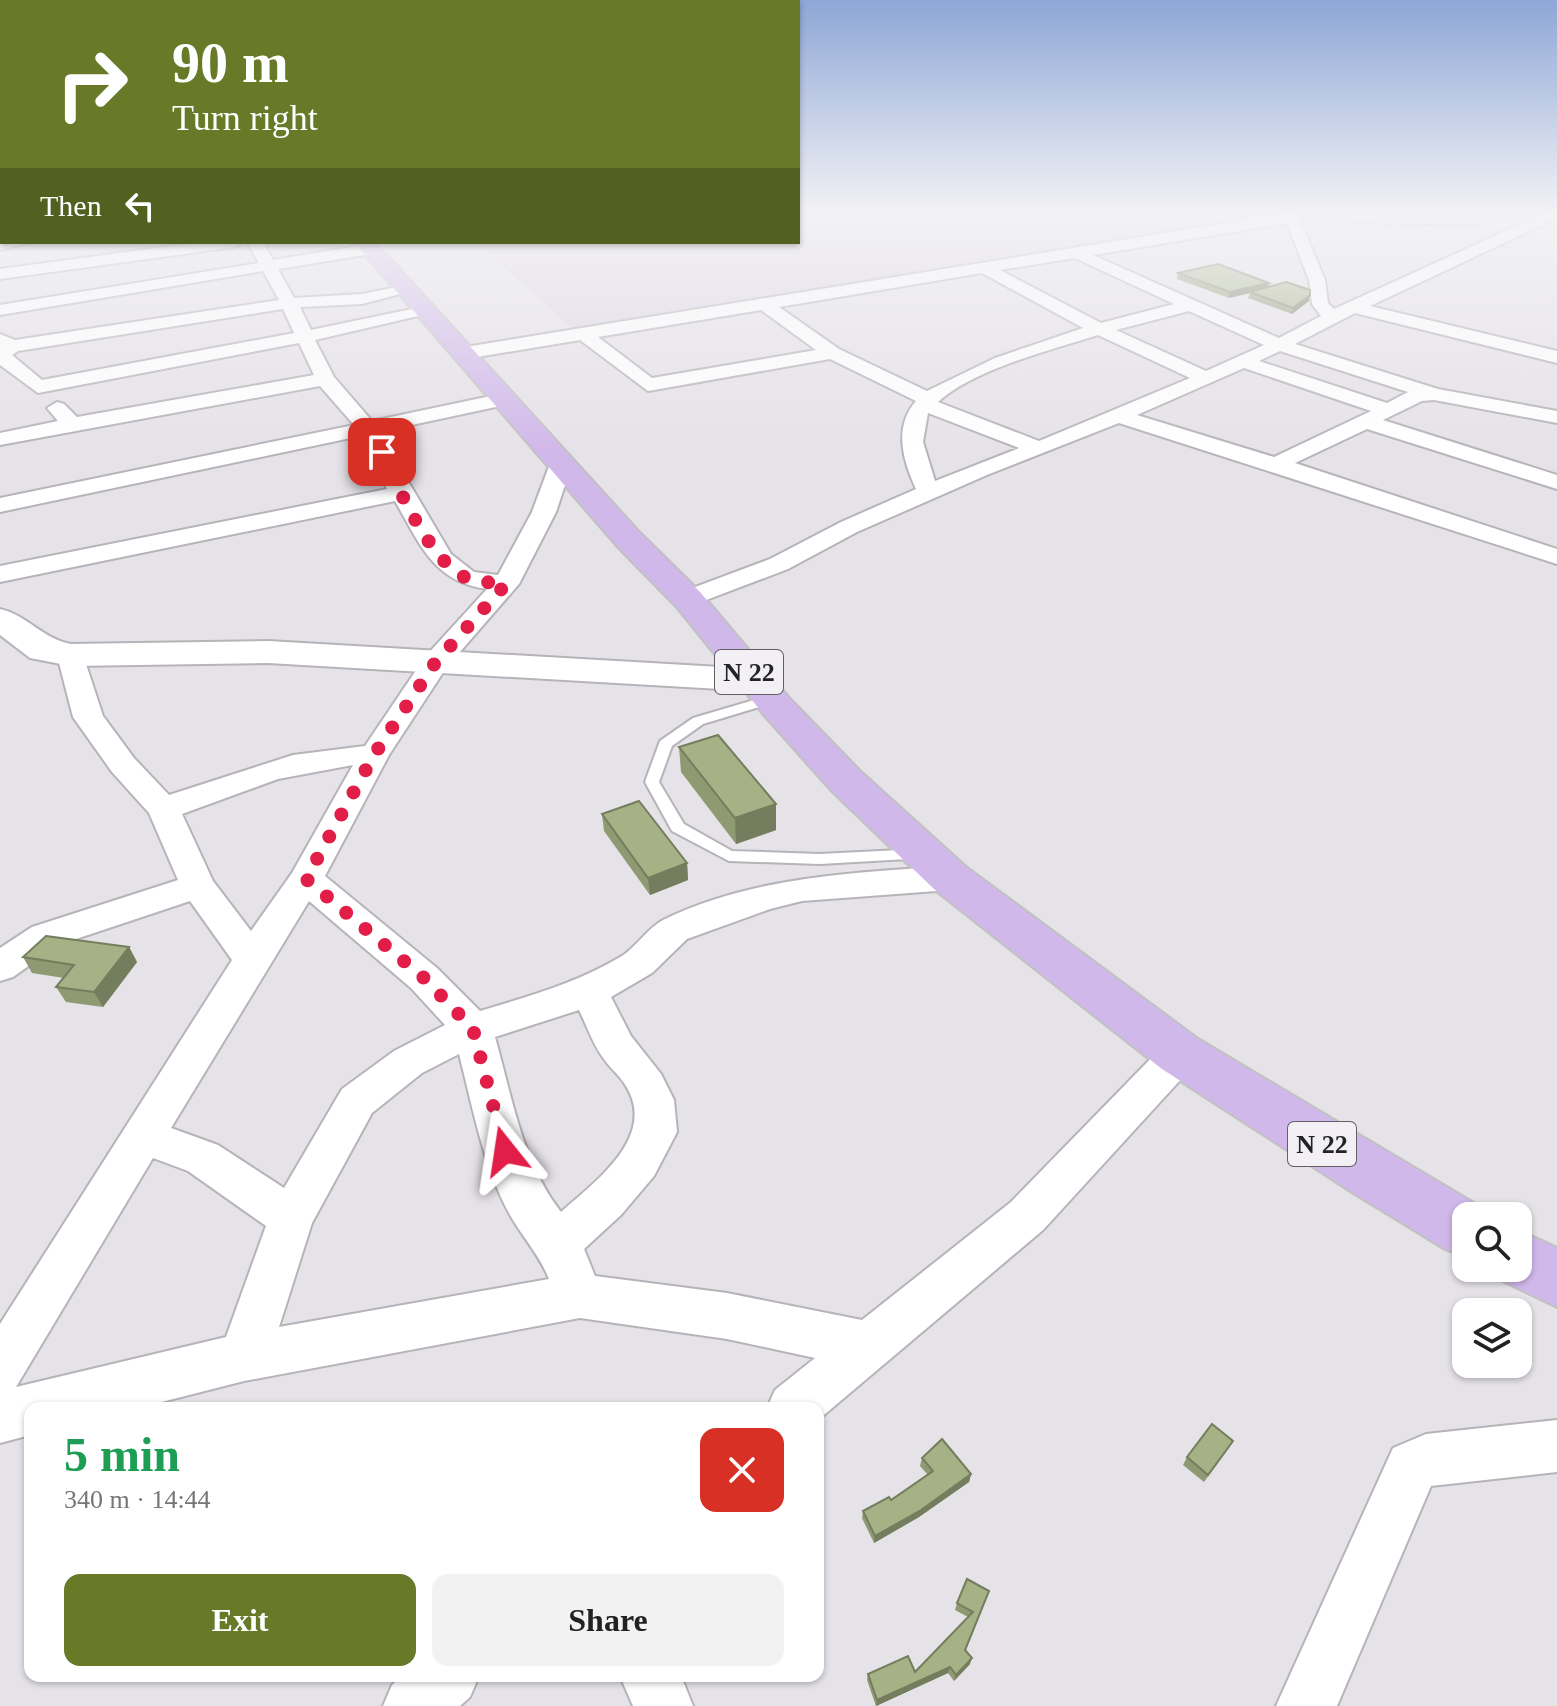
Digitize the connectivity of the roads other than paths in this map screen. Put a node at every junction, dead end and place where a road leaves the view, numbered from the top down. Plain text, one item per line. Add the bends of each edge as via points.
1 (112, 293) edge
2 (283, 293) edge
3 (409, 293) edge
4 (834, 293) edge
5 (1030, 293) edge
6 (1164, 293) edge
7 (1319, 293) edge
8 (1339, 293) edge
9 (1385, 293) edge
10 (416, 300) junction
11 (289, 303) junction
12 (764, 304) junction
13 (1359, 304) junction
14 (1192, 305) junction
15 (0, 310) edge
16 (1332, 317) junction
17 (1099, 329) junction
18 (584, 334) junction
19 (304, 337) junction
20 (6, 342) edge
21 (1279, 345) junction
22 (465, 353) junction
23 (832, 353) junction
24 (1557, 357) edge
25 (1241, 360) junction
26 (1204, 377) junction
27 (325, 379) junction
28 (38, 387) junction
29 (1434, 394) junction
30 (505, 399) junction
31 (926, 402) junction
32 (1389, 410) junction
33 (1117, 416) junction
34 (1557, 417) edge
35 (1364, 421) junction
36 (72, 424) junction
37 (366, 426) junction
38 (0, 439) edge
39 (1038, 448) junction
40 (562, 461) junction
41 (1276, 464) junction
42 (1557, 482) edge
43 (929, 492) junction
44 (401, 493) junction
45 (0, 505) edge
46 (1557, 557) edge
47 (0, 574) edge
48 (506, 584) junction
49 (688, 599) junction
50 (0, 619) edge
51 (71, 655) junction
52 (435, 663) junction
53 (763, 689) junction
54 (374, 755) junction
55 (164, 809) junction
56 (936, 866) junction
57 (306, 879) junction
58 (198, 886) junction
59 (252, 959) junction
60 (2, 968) edge
61 (589, 992) junction
62 (473, 1029) junction
63 (1180, 1054) junction
64 (142, 1136) junction
65 (291, 1218) junction
66 (1452, 1222) edge
67 (558, 1243) junction
68 (1532, 1266) edge
69 (1557, 1279) edge
70 (580, 1296) junction
71 (867, 1345) junction
72 (244, 1357) junction
73 (0, 1369) edge
74 (61, 1402) edge
75 (800, 1402) edge
76 (24, 1411) edge
77 (0, 1417) edge
78 (1557, 1446) edge
79 (442, 1682) edge
80 (653, 1682) edge
81 (413, 1706) edge
82 (663, 1706) edge
83 (1306, 1706) edge

1 - 15 street
2 - 11 street
3 - 10 main road, N 22
4 - 12 street
5 - 17 street
6 - 14 street
7 - 16 street via 1320,304
8 - 13 street
9 - 13 street
10 - 11 street
10 - 19 street
10 - 22 main road, N 22
11 - 19 street
11 - 20 street
12 - 18 street
12 - 23 street
13 - 16 street
13 - 24 street
14 - 17 street
14 - 21 street
16 - 21 street
17 - 26 street
17 - 31 street via 997,365
18 - 22 street
18 - 23 street via 648,385
19 - 27 street
19 - 28 street
20 - 28 street via 2,354 8,363
21 - 25 street
21 - 29 street
22 - 30 main road, N 22
23 - 31 street
25 - 26 street
25 - 32 street
26 - 33 street
27 - 36 street
27 - 37 street
28 - 36 street
29 - 32 street via 1418,395
29 - 34 street
30 - 37 street
30 - 40 main road, N 22
31 - 39 street
31 - 43 street via 915,423 913,460
32 - 35 street
33 - 39 street
33 - 41 street
35 - 41 street
35 - 42 street
36 - 38 street
37 - 44 street
37 - 45 street
39 - 43 street
40 - 48 street via 544,512
40 - 49 main road, N 22
41 - 46 street
43 - 49 street via 779,564
44 - 47 street
44 - 48 street via 442,559 467,579
48 - 52 street
49 - 53 main road, N 22
50 - 51 street via 43,650
51 - 52 street via 268,652
51 - 55 street via 88,717
52 - 53 street
52 - 54 street
53 - 56 main road, N 22 via 846,781
53 - 56 lane via 665,744 652,782 678,827 729,856
54 - 55 street via 336,754 279,767
54 - 57 street
55 - 58 street
56 - 61 street via 763,898 674,930 639,963
56 - 63 main road, N 22
57 - 59 street
57 - 62 street via 424,978
58 - 59 street
58 - 60 street via 45,936
59 - 64 street
61 - 62 street
61 - 67 street via 617,1047 641,1074 653,1100 656,1132 639,1163
62 - 65 street via 408,1062 357,1101
62 - 67 street via 505,1151 527,1203
63 - 66 main road, N 22
63 - 71 street via 1027,1216
64 - 65 street via 203,1158
64 - 73 street
65 - 72 street
67 - 70 street
68 - 69 main road
70 - 71 street via 727,1316
70 - 72 street
71 - 75 street
72 - 74 street
76 - 77 street
78 - 83 street via 1426,1460 1412,1467
79 - 81 street
80 - 82 street

